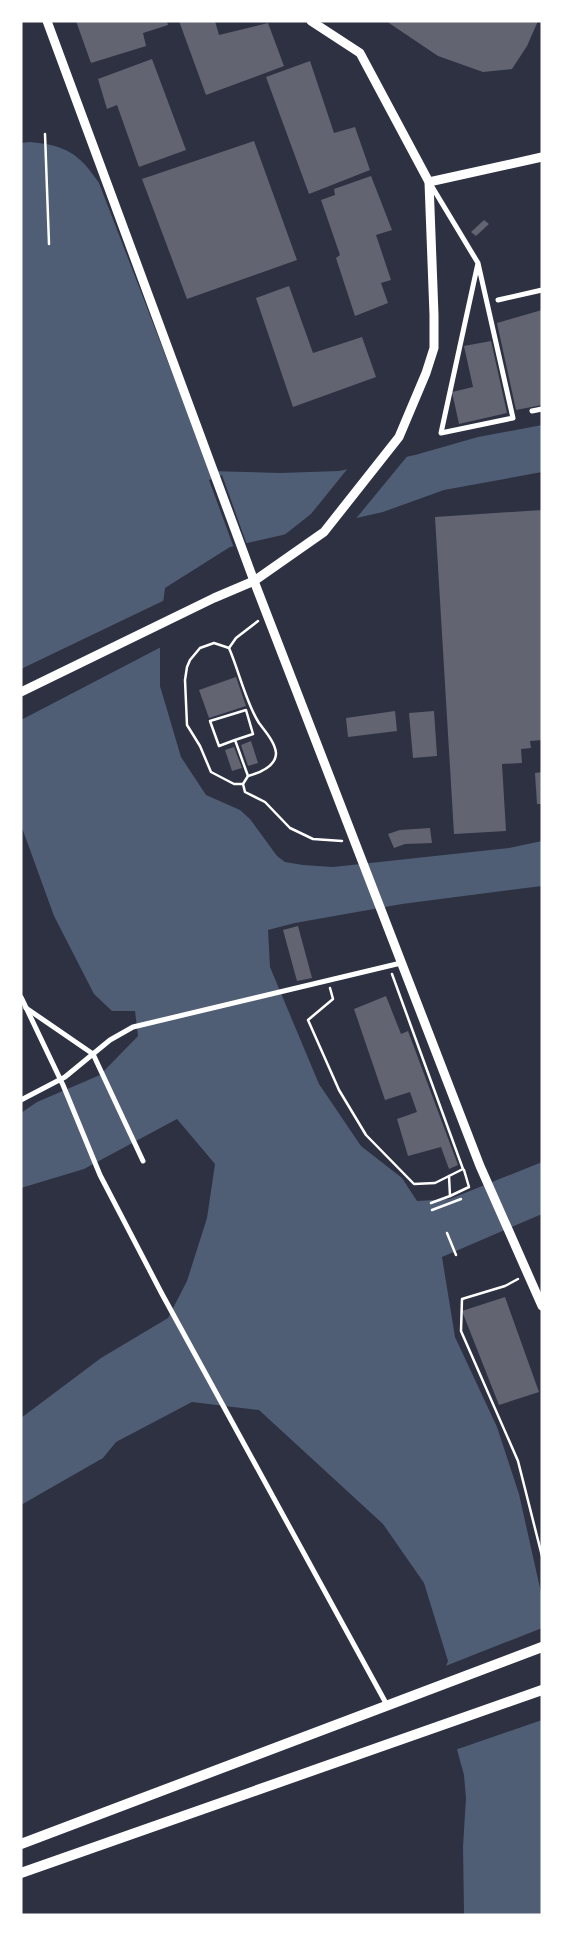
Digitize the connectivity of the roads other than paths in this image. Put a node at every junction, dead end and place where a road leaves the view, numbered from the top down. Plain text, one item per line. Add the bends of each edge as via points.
1 (47, 21) edge
2 (311, 21) edge
3 (542, 157) edge
4 (429, 182) junction
5 (478, 263) junction
6 (542, 290) edge
7 (498, 300) dead end
8 (542, 409) edge
9 (532, 411) dead end
10 (254, 581) junction
11 (21, 692) edge
12 (401, 962) junction
13 (21, 997) edge
14 (26, 1007) junction
15 (93, 1054) junction
16 (59, 1080) junction
17 (21, 1100) edge
18 (144, 1161) dead end
19 (542, 1306) edge
20 (542, 1647) edge
21 (542, 1690) edge
22 (387, 1706) junction
23 (21, 1844) edge
24 (21, 1873) edge

1 - 10 street
2 - 4 street via 360,53
3 - 4 street
4 - 5 street
4 - 10 street via 434,348 399,436 324,532
5 - 5 street via 513,418 441,434 476,272
6 - 7 street
8 - 9 street
10 - 11 street
10 - 12 street
12 - 15 street via 133,1027
12 - 19 street via 480,1166
13 - 14 street
14 - 15 street
14 - 16 street
15 - 16 street
15 - 18 street
16 - 17 street
16 - 22 street via 100,1175 162,1294
20 - 22 main road
21 - 24 main road
22 - 23 main road

